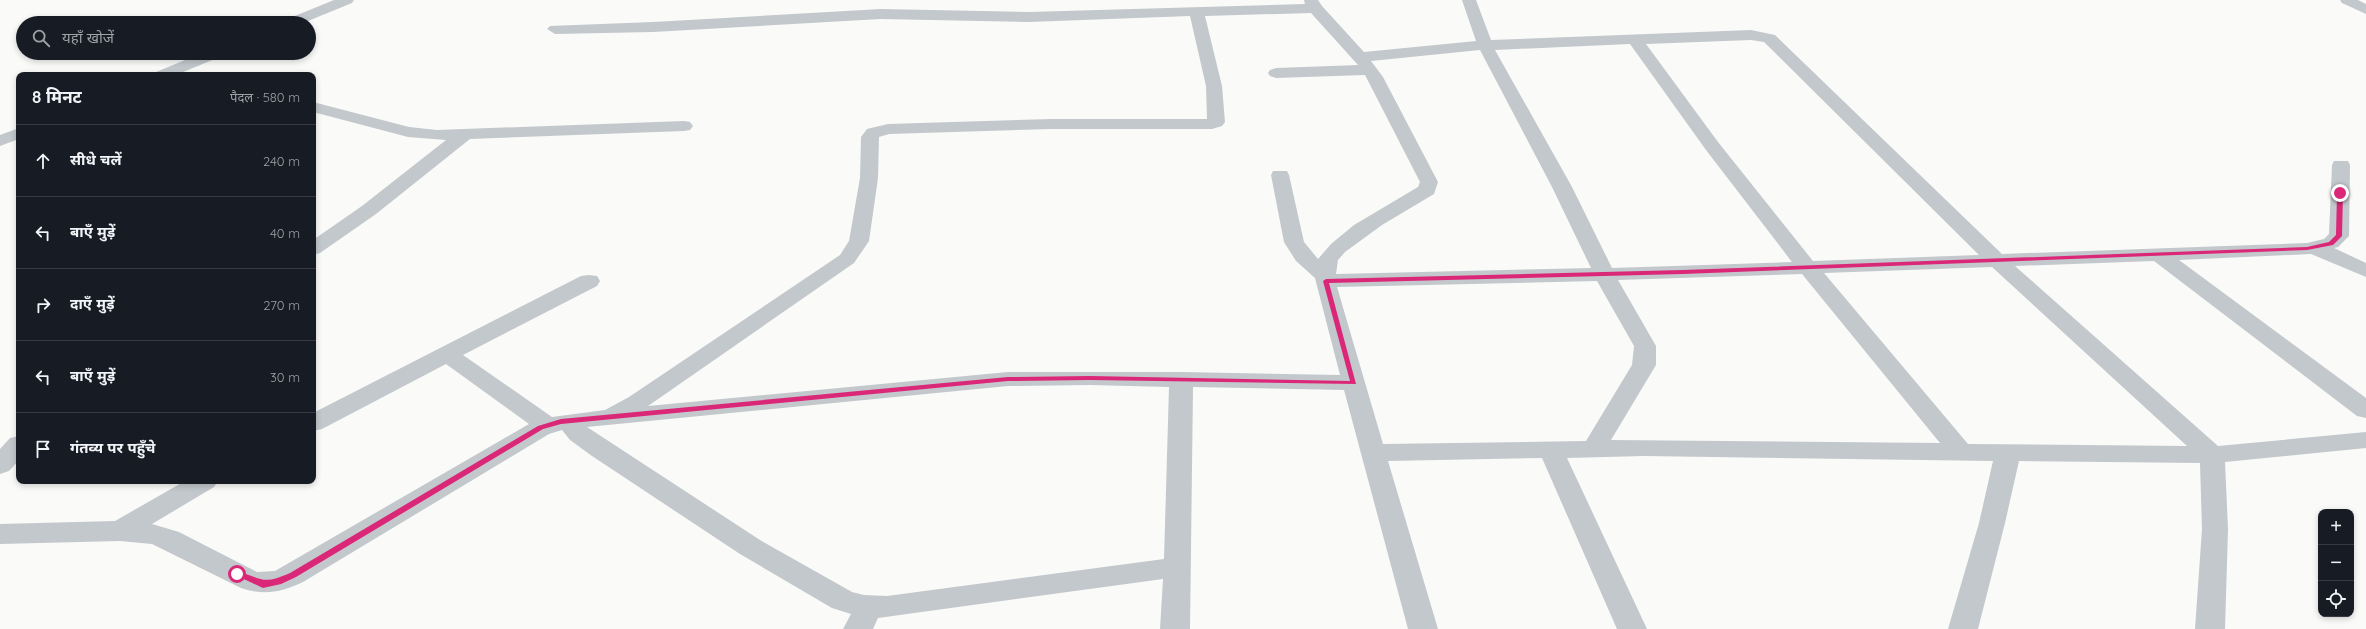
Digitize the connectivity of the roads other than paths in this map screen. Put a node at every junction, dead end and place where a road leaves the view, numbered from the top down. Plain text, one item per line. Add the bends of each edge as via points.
1 (347, 0) edge
2 (1470, 0) edge
3 (2347, 0) edge
4 (1313, 4) edge
5 (2366, 10) edge
6 (1197, 12) junction
7 (307, 16) edge
8 (555, 29) dead end
9 (1635, 40) junction
10 (1485, 45) junction
11 (199, 60) edge
12 (1365, 63) junction
13 (169, 72) edge
14 (1276, 73) dead end
15 (316, 108) edge
16 (684, 126) dead end
17 (16, 135) edge
18 (464, 135) junction
19 (0, 141) edge
20 (2341, 165) dead end
21 (1280, 175) dead end
22 (316, 247) edge
23 (2314, 248) junction
24 (2159, 255) junction
25 (1995, 259) junction
26 (1809, 268) junction
27 (2366, 271) edge
28 (1604, 274) junction
29 (1325, 278) junction
30 (589, 281) dead end
31 (447, 354) junction
32 (1181, 379) junction
33 (1354, 383) junction
34 (2366, 410) edge
35 (606, 419) junction
36 (316, 421) edge
37 (558, 423) junction
38 (2366, 440) edge
39 (16, 447) edge
40 (1593, 449) junction
41 (1551, 451) junction
42 (1961, 452) junction
43 (2008, 452) junction
44 (1375, 453) junction
45 (2212, 455) junction
46 (0, 464) edge
47 (200, 484) edge
48 (120, 531) junction
49 (0, 534) edge
50 (1178, 567) junction
51 (864, 619) edge
52 (1175, 629) edge
53 (1424, 629) edge
54 (1632, 629) edge
55 (1963, 629) edge
56 (2210, 629) edge

1 - 7 street
2 - 10 street
3 - 5 street
4 - 6 street
4 - 12 street
6 - 8 street via 1028,17 881,14 653,28
6 - 35 street via 1214,86 1216,122 1206,125 1051,124 888,128 873,133 870,137 869,178 859,241 847,259 644,397
9 - 10 street
9 - 25 street via 1751,35 1769,38
9 - 26 street via 1673,96
10 - 12 street
10 - 28 street via 1562,187
11 - 13 street
12 - 14 street
12 - 29 street via 1394,112 1429,182 1426,190 1373,222 1335,252 1326,265
15 - 18 street via 408,132
16 - 18 street
17 - 19 street
18 - 22 street via 369,210
20 - 23 street via 2339,236 2331,243
21 - 29 street via 1294,242 1304,257
23 - 24 street
23 - 27 street
24 - 25 street
24 - 34 street
25 - 26 street
25 - 45 street
26 - 28 street
26 - 42 street
28 - 29 street
28 - 40 street via 1646,346 1644,365
29 - 33 street
30 - 31 street
31 - 36 street
31 - 37 street
32 - 33 street
32 - 35 street via 1008,379 917,386
32 - 50 street
33 - 44 street
35 - 37 street
37 - 48 street via 278,582 251,582 169,539 146,533
37 - 51 street via 579,434 750,547 842,600
38 - 45 street
39 - 46 street
40 - 41 street
40 - 42 street
41 - 44 street
41 - 54 street
42 - 43 street
43 - 45 street
43 - 55 street
44 - 53 street
45 - 56 street via 2215,529
47 - 48 street
48 - 49 street
50 - 51 street
50 - 52 street

